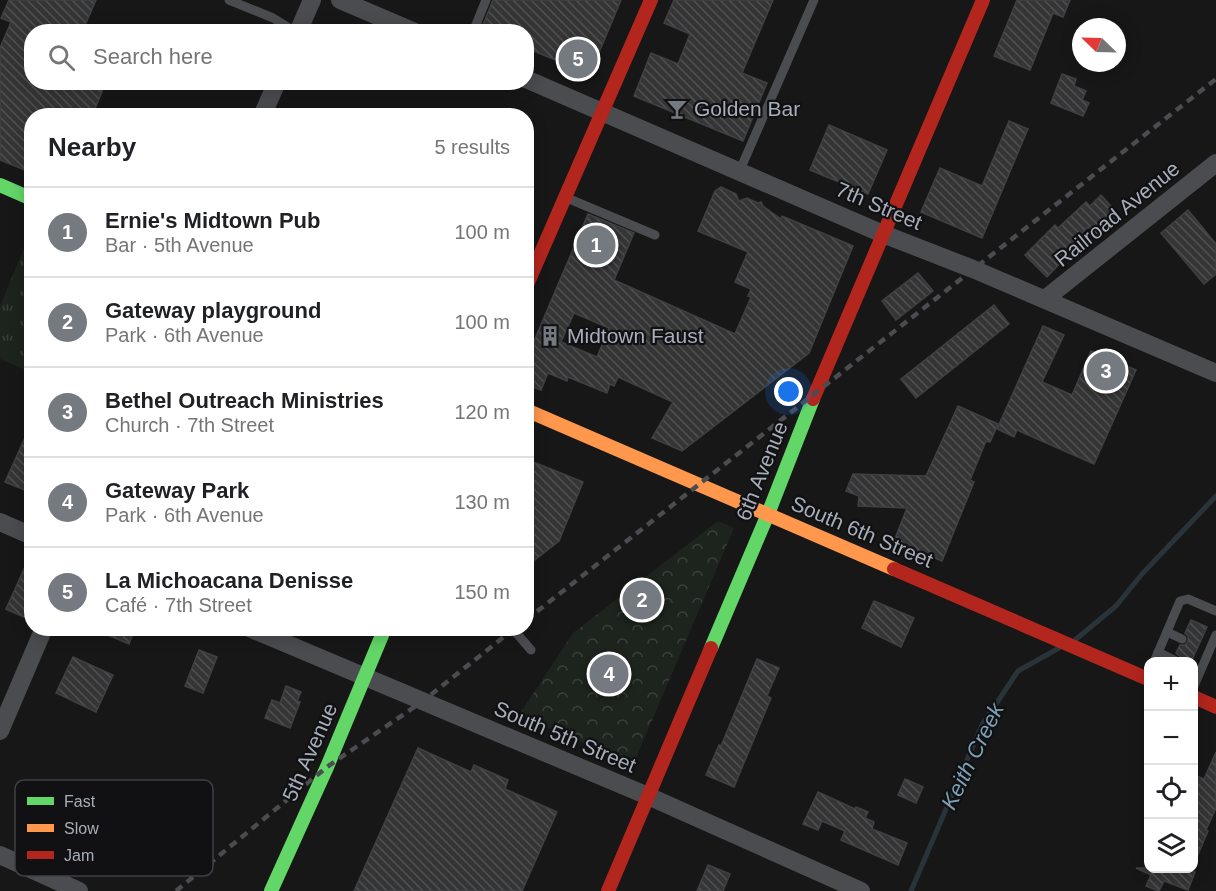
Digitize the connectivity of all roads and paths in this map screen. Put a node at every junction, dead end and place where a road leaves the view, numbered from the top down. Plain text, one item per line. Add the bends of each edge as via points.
1 (229, 0) edge
2 (312, 0) edge
3 (340, 0) edge
4 (486, 0) edge
5 (651, 0) edge
6 (814, 0) edge
7 (983, 0) edge
8 (283, 24) edge
9 (301, 24) edge
10 (396, 24) edge
11 (476, 24) edge
12 (534, 82) edge
13 (273, 90) edge
14 (266, 108) edge
15 (602, 112) junction
16 (1216, 163) edge
17 (740, 170) junction
18 (0, 185) edge
19 (24, 195) edge
20 (565, 196) junction
21 (884, 234) junction
22 (655, 236) dead end
23 (534, 268) edge
24 (1045, 300) junction
25 (1216, 373) edge
26 (534, 413) edge
27 (768, 514) junction
28 (0, 522) edge
29 (24, 532) edge
30 (1216, 611) edge
31 (1167, 632) junction
32 (1216, 635) edge
33 (41, 636) edge
34 (270, 636) edge
35 (382, 636) edge
36 (519, 636) edge
37 (1182, 639) dead end
38 (1199, 646) dead end
39 (531, 650) dead end
40 (1209, 650) junction
41 (1156, 657) edge
42 (1198, 668) edge
43 (1144, 675) edge
44 (365, 678) junction
45 (1198, 699) edge
46 (1216, 707) edge
47 (0, 731) edge
48 (648, 796) junction
49 (0, 855) edge
50 (15, 862) edge
51 (46, 876) edge
52 (79, 891) edge
53 (271, 891) edge
54 (608, 891) edge
55 (861, 891) edge

1 - 8 lane
2 - 9 street
3 - 10 street
4 - 11 lane
5 - 15 street
6 - 17 lane
7 - 21 street, 6th Avenue
12 - 15 street, 7th Street
13 - 14 street
15 - 17 street, 7th Street
15 - 20 street
16 - 24 street, Railroad Avenue
17 - 21 street, 7th Street
18 - 19 street
20 - 22 lane
20 - 23 street
21 - 24 street, 7th Street
21 - 27 street, 6th Avenue
24 - 25 street, 7th Street
26 - 27 street, South 6th Street
27 - 43 street, South 6th Street
27 - 48 street, 6th Avenue
28 - 29 street
30 - 31 lane via 1188,599 1180,601
31 - 37 lane
31 - 41 lane
32 - 40 lane
33 - 47 street
34 - 44 street, South 5th Street
35 - 44 street, 5th Avenue
36 - 39 lane
38 - 40 lane
40 - 42 lane
44 - 48 street, South 5th Street
44 - 53 street, 5th Avenue
45 - 46 street
48 - 54 street, 6th Avenue
48 - 55 street, South 5th Street
49 - 50 street
51 - 52 street

